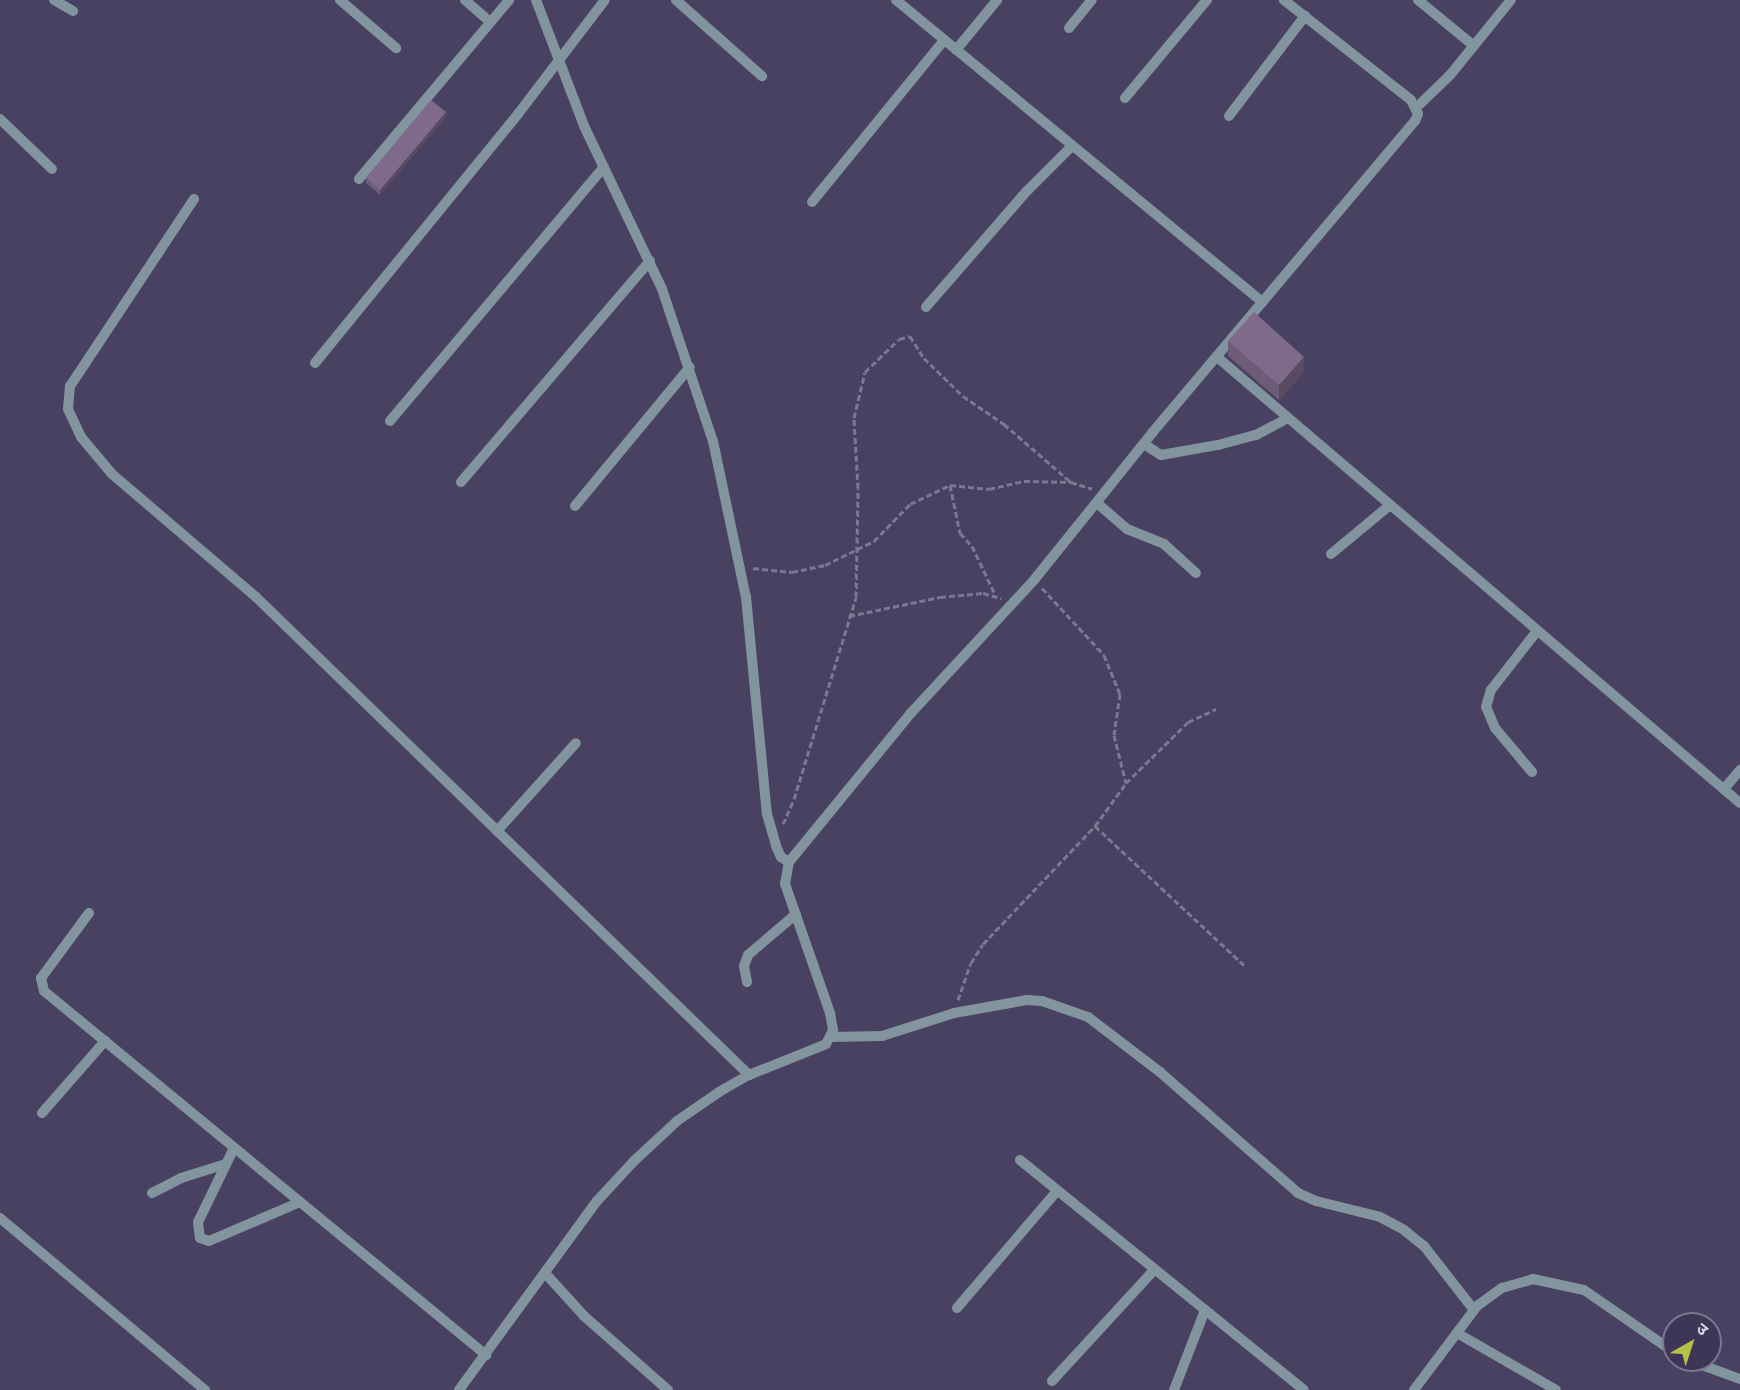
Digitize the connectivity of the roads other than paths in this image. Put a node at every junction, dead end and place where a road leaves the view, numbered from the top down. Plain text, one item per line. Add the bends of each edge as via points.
1 (54, 0) edge
2 (340, 0) edge
3 (465, 0) edge
4 (509, 0) edge
5 (536, 0) edge
6 (605, 0) edge
7 (676, 0) edge
8 (896, 0) edge
9 (997, 0) edge
10 (1092, 0) edge
11 (1208, 0) edge
12 (1284, 0) edge
13 (1418, 0) edge
14 (1511, 0) edge
15 (73, 11) dead end
16 (1305, 16) junction
17 (490, 22) junction
18 (1069, 28) dead end
19 (944, 39) junction
20 (1474, 46) junction
21 (396, 48) dead end
22 (956, 50) junction
23 (558, 62) junction
24 (762, 76) dead end
25 (1125, 98) dead end
26 (1417, 107) junction
27 (1229, 116) dead end
28 (0, 119) edge
29 (1072, 146) junction
30 (604, 167) junction
31 (52, 169) dead end
32 (359, 179) dead end
33 (194, 200) dead end
34 (812, 202) dead end
35 (650, 261) junction
36 (1262, 302) junction
37 (926, 308) dead end
38 (1217, 357) junction
39 (315, 363) dead end
40 (690, 367) junction
41 (1288, 418) junction
42 (390, 421) dead end
43 (1144, 444) junction
44 (461, 482) dead end
45 (1098, 503) junction
46 (1390, 505) junction
47 (575, 506) dead end
48 (1331, 554) dead end
49 (1196, 573) dead end
50 (1537, 631) junction
51 (576, 743) dead end
52 (1740, 770) edge
53 (1532, 772) dead end
54 (1724, 789) junction
55 (1740, 803) edge
56 (497, 831) junction
57 (789, 862) junction
58 (89, 913) dead end
59 (796, 914) junction
60 (747, 982) dead end
61 (831, 1037) junction
62 (105, 1041) junction
63 (749, 1075) junction
64 (42, 1113) dead end
65 (234, 1148) junction
66 (1020, 1160) dead end
67 (226, 1164) junction
68 (1057, 1191) junction
69 (152, 1193) dead end
70 (300, 1202) junction
71 (0, 1218) edge
72 (1153, 1270) junction
73 (545, 1273) junction
74 (957, 1308) dead end
75 (1205, 1310) junction
76 (1474, 1310) junction
77 (1457, 1333) junction
78 (1662, 1343) edge
79 (486, 1355) junction
80 (1721, 1372) edge
81 (1740, 1379) edge
82 (1052, 1381) dead end
83 (1420, 1388) edge
84 (205, 1390) edge
85 (459, 1390) edge
86 (668, 1390) edge
87 (1174, 1390) edge
88 (1304, 1390) edge
89 (1556, 1390) edge

1 - 15 street
2 - 21 street
3 - 17 street
4 - 17 street
5 - 23 street
6 - 23 street
7 - 24 street
8 - 19 street
9 - 22 street
10 - 18 street
11 - 25 street
12 - 16 street
13 - 20 street
14 - 20 street
16 - 26 street
16 - 27 street
17 - 32 street
19 - 22 street
19 - 34 street
20 - 26 street
22 - 29 street
23 - 30 street
23 - 39 street
26 - 36 street via 1415,121 1402,138
28 - 31 street
29 - 36 street
29 - 37 street via 1027,191
30 - 35 street
30 - 42 street
33 - 56 street via 70,386 67,398 81,437 112,474 256,597
35 - 40 street
35 - 44 street
36 - 38 street
38 - 41 street
38 - 43 street
40 - 47 street
40 - 57 street via 713,441 740,566 767,813 776,846
41 - 43 street via 1256,435 1197,449 1161,454
41 - 46 street
43 - 45 street
45 - 49 street via 1127,529 1164,544
45 - 57 street via 1034,580 911,713
46 - 48 street
46 - 50 street
50 - 53 street via 1491,690 1486,707 1495,728
50 - 54 street
51 - 56 street
52 - 54 street
54 - 55 street
56 - 63 street
57 - 59 street via 785,884
58 - 62 street via 40,982 44,991
59 - 60 street via 748,955 744,966
59 - 61 street via 830,1012
61 - 63 street via 819,1048
61 - 76 street via 882,1036 954,1013 1027,1000 1042,1001 1088,1017 1160,1072 1298,1192 1316,1201 1380,1217 1404,1230 1424,1246
62 - 64 street
62 - 65 street
63 - 73 street via 677,1121 634,1161 597,1201
65 - 67 street
65 - 70 street
66 - 68 street
67 - 69 street via 181,1178
67 - 70 street via 198,1222 198,1235 204,1240
68 - 72 street
68 - 74 street
70 - 79 street
71 - 84 street
72 - 75 street
72 - 82 street
73 - 79 street
73 - 86 street via 584,1316
75 - 87 street
75 - 88 street
76 - 77 street
76 - 78 street via 1515,1282 1533,1279 1561,1283 1604,1301
77 - 83 street
77 - 89 street
79 - 85 street
80 - 81 street

